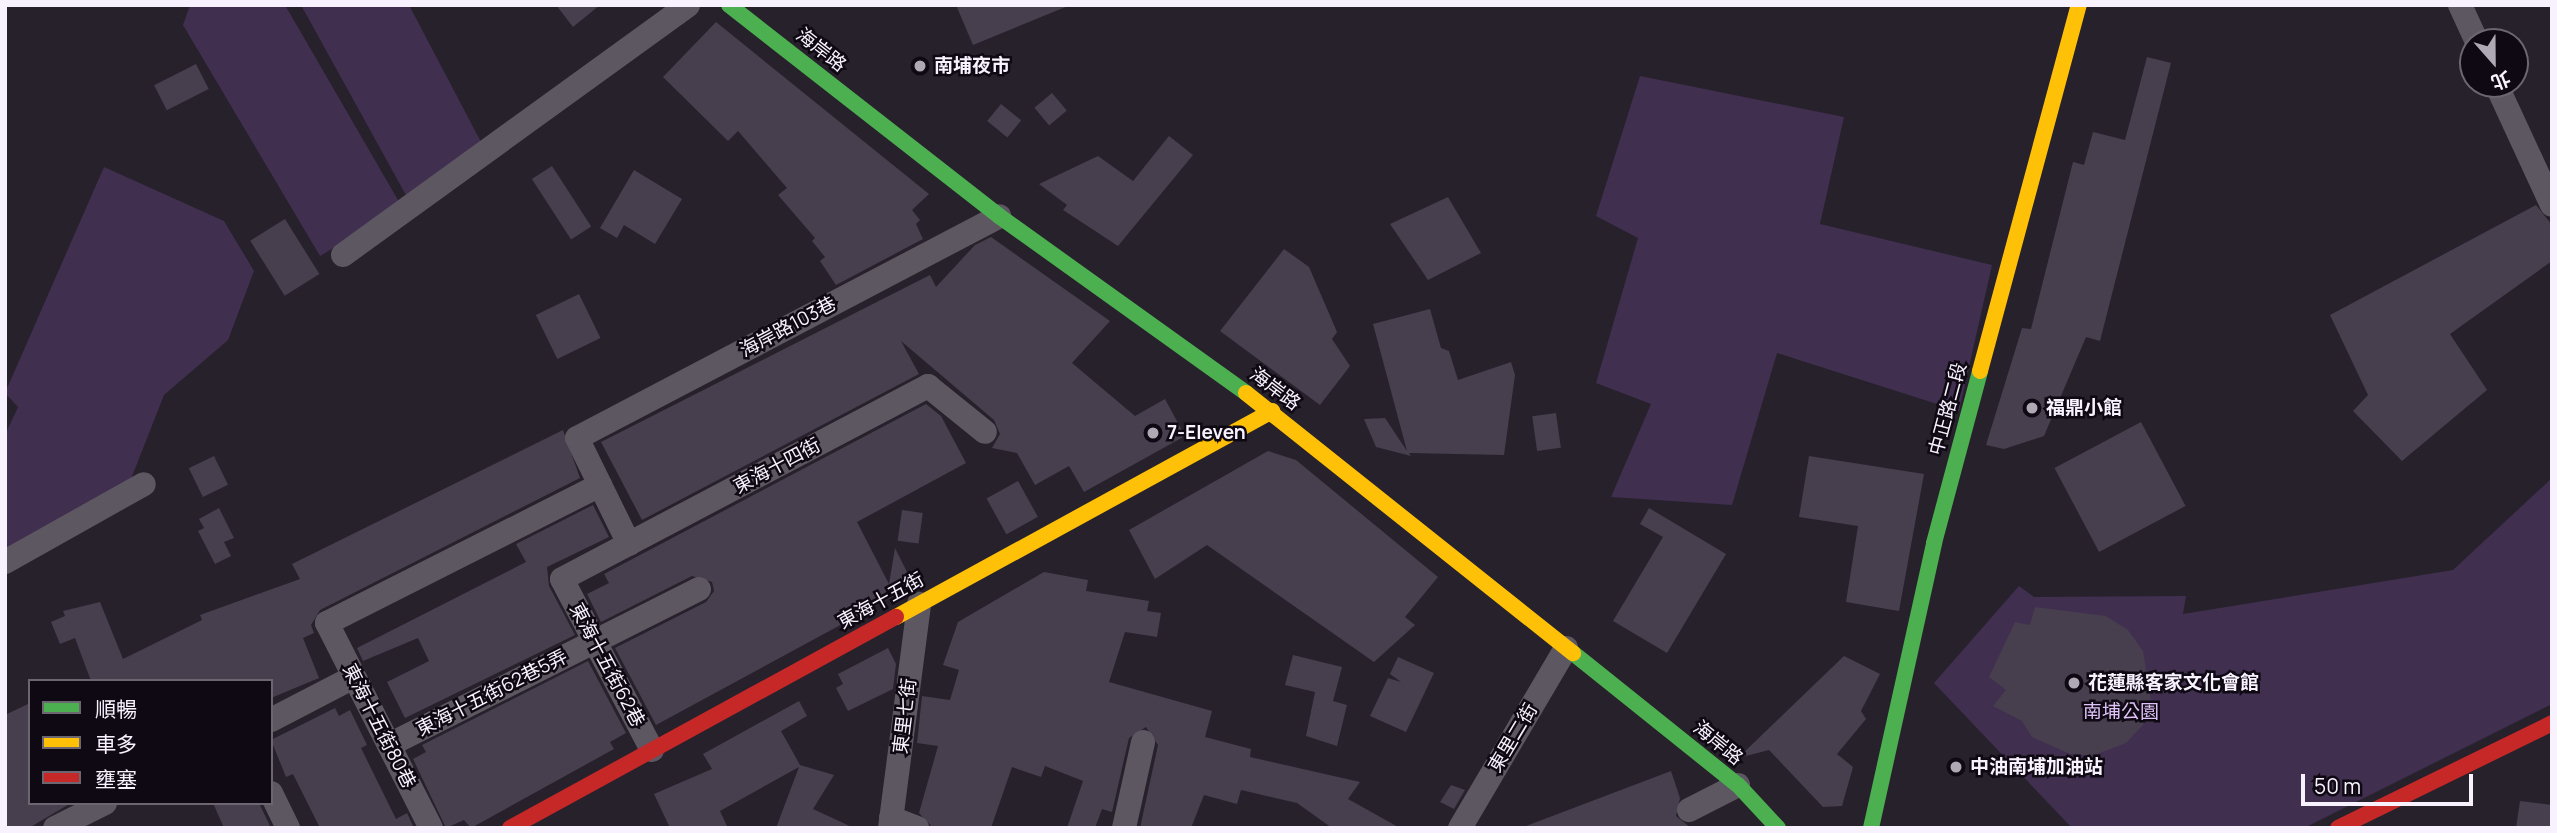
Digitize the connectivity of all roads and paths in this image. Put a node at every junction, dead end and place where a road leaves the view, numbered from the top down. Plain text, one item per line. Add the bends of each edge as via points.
1 (688, 5) edge
2 (729, 5) edge
3 (2079, 5) edge
4 (2460, 5) edge
5 (2471, 28) edge
6 (2502, 98) edge
7 (2552, 205) edge
8 (999, 216) junction
9 (344, 255) dead end
10 (1272, 411) junction
11 (985, 432) dead end
12 (144, 484) dead end
13 (600, 485) junction
14 (629, 544) junction
15 (5, 562) edge
16 (562, 579) joint
17 (699, 589) dead end
18 (919, 604) junction
19 (595, 642) junction
20 (1566, 648) junction
21 (354, 677) junction
22 (273, 719) edge
23 (2552, 723) edge
24 (1143, 742) dead end
25 (389, 745) junction
26 (652, 750) junction
27 (1738, 785) junction
28 (273, 797) edge
29 (100, 805) edge
30 (1689, 810) dead end
31 (891, 823) edge
32 (55, 828) edge
33 (288, 828) edge
34 (431, 828) edge
35 (510, 828) edge
36 (917, 828) edge
37 (1124, 828) edge
38 (1460, 828) edge
39 (1778, 828) edge
40 (1871, 828) edge
41 (2338, 828) edge

1 - 9 street
2 - 8 street, 海岸路
3 - 40 street, 中正路二段 via 1934,543
4 - 5 street
6 - 7 street
8 - 10 street, 海岸路
8 - 13 street, 海岸路103巷 via 576,438
10 - 18 street, 東海十五街
10 - 20 street, 海岸路
11 - 14 street, 東海十四街 via 929,386
12 - 15 street
13 - 14 street
13 - 21 street, 東海十五街80巷 via 327,623
14 - 16 street, 東海十四街
16 - 19 street, 東海十五街62巷
17 - 19 street, 東海十五街62巷5弄
18 - 26 street, 東海十五街
18 - 31 street, 東里七街
19 - 25 street, 東海十五街62巷5弄
19 - 26 street, 東海十五街62巷
20 - 27 street, 海岸路
20 - 38 street, 東里二街
21 - 22 street
21 - 25 street, 東海十五街80巷
23 - 41 street
24 - 37 street
25 - 34 street, 東海十五街80巷
26 - 35 street, 東海十五街
27 - 30 street
27 - 39 street, 海岸路
28 - 33 street
29 - 32 street
31 - 36 street

